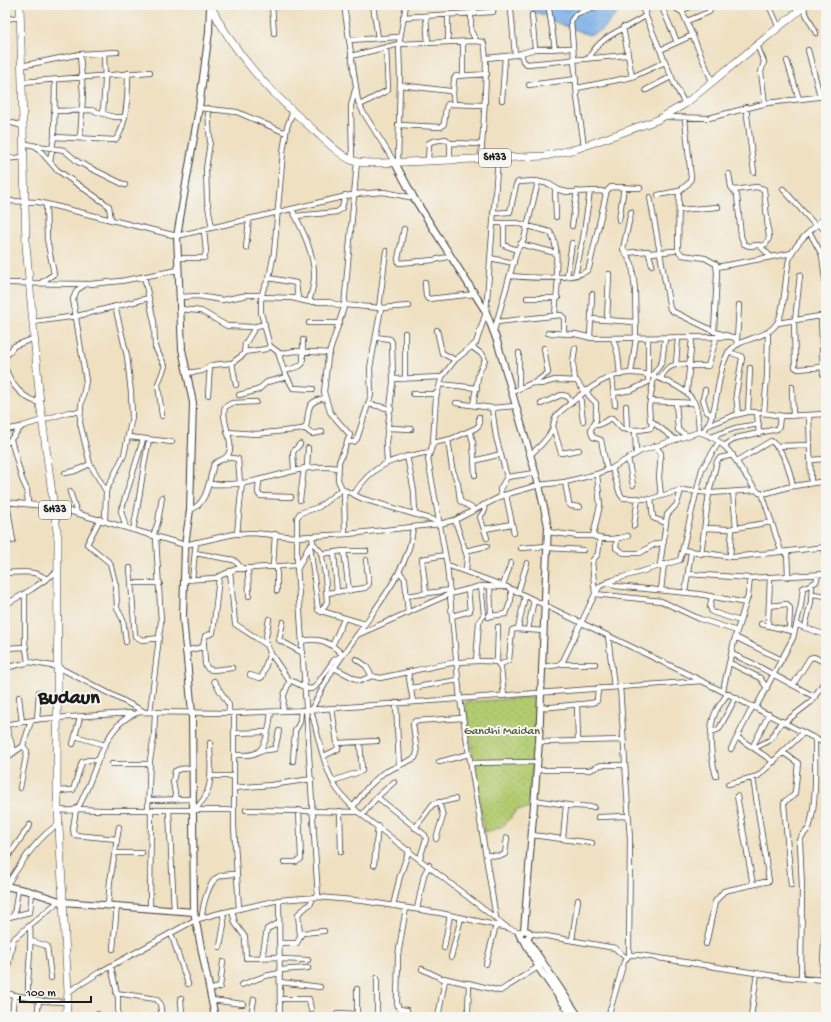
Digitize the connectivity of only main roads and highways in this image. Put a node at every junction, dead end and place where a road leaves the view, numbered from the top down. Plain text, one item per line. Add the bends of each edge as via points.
1 (20, 5) edge
2 (210, 6) edge
3 (805, 6) edge
4 (66, 1017) edge

1 - 4 main road, SH33 via 24,200 40,403 55,508 58,571 57,791 61,902 68,992
2 - 3 main road, SH33 via 227,36 252,71 333,147 355,161 396,162 545,156 584,146 664,117 685,104

